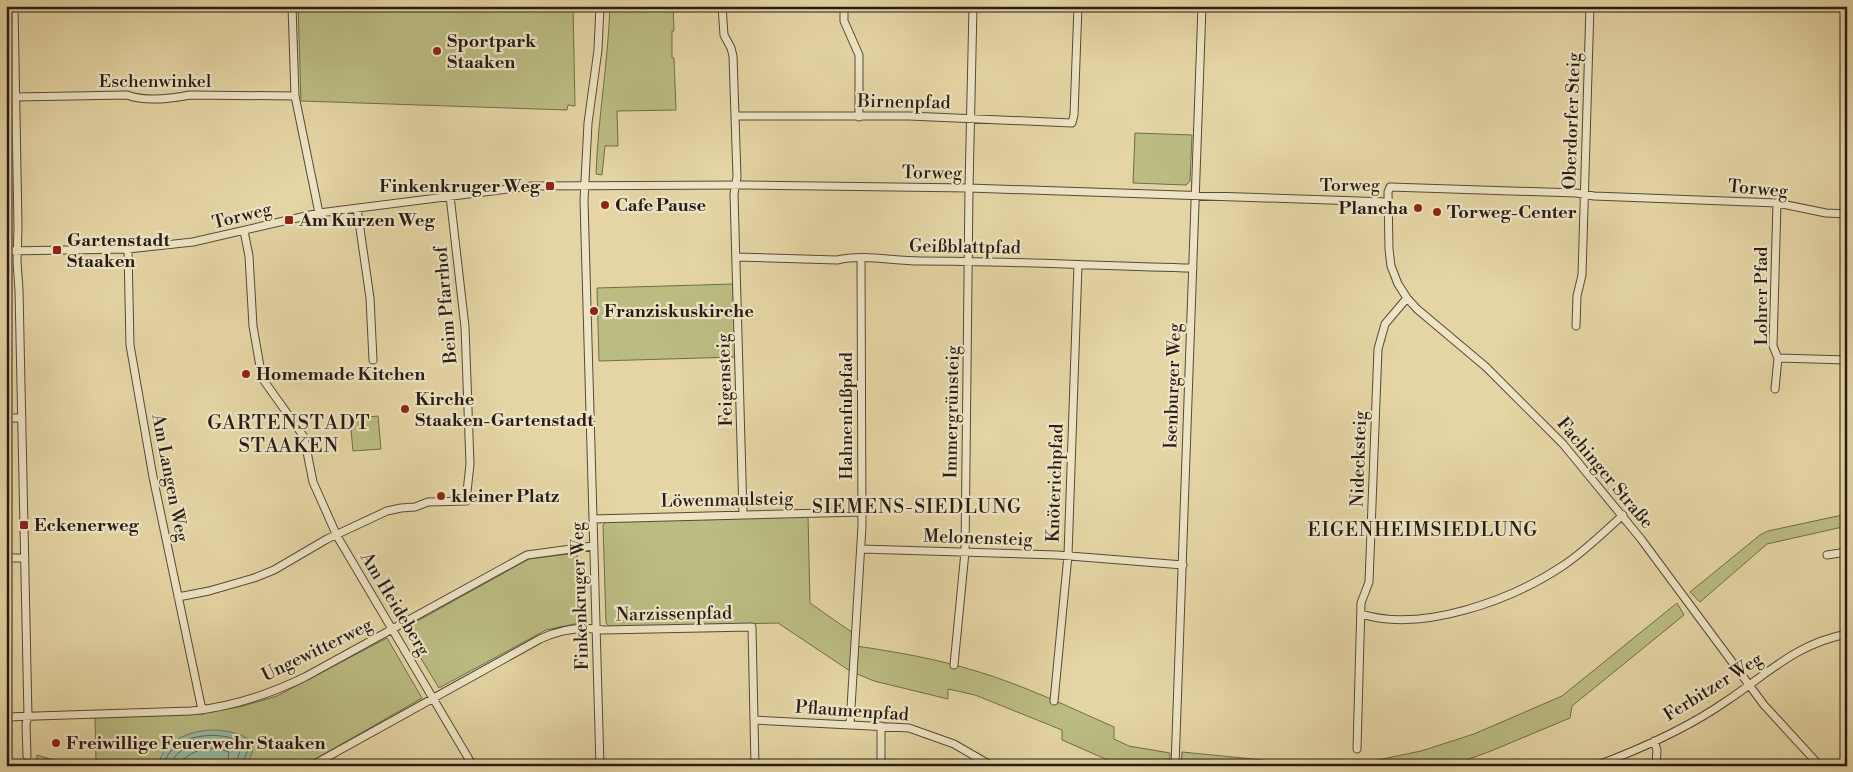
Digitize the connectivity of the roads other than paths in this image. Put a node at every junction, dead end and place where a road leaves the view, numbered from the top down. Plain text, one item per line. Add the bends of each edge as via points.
1 (14, 6) edge
2 (292, 6) edge
3 (600, 6) edge
4 (722, 6) edge
5 (844, 6) edge
6 (974, 6) edge
7 (1078, 6) edge
8 (1202, 6) edge
9 (1590, 6) edge
10 (295, 96) junction
11 (15, 97) junction
12 (6, 114) edge
13 (16, 114) junction
14 (735, 116) junction
15 (859, 117) junction
16 (970, 118) junction
17 (584, 185) junction
18 (736, 185) junction
19 (969, 188) junction
20 (1196, 195) junction
21 (1585, 195) junction
22 (450, 196) junction
23 (1388, 202) junction
24 (1777, 203) junction
25 (357, 208) junction
26 (319, 214) junction
27 (1847, 214) edge
28 (244, 231) junction
29 (128, 249) junction
30 (6, 251) edge
31 (17, 251) junction
32 (736, 257) junction
33 (861, 258) junction
34 (968, 260) junction
35 (1078, 265) junction
36 (1193, 268) junction
37 (1406, 298) junction
38 (1576, 326) dead end
39 (1778, 358) junction
40 (373, 360) dead end
41 (1847, 360) edge
42 (1775, 389) dead end
43 (6, 418) edge
44 (22, 418) junction
45 (862, 512) junction
46 (743, 514) junction
47 (1622, 515) junction
48 (592, 519) junction
49 (337, 536) junction
50 (593, 546) junction
51 (861, 549) junction
52 (965, 552) junction
53 (1847, 552) edge
54 (1827, 555) dead end
55 (1068, 556) junction
56 (6, 558) edge
57 (25, 558) junction
58 (1183, 565) junction
59 (178, 597) junction
60 (1361, 614) junction
61 (596, 629) junction
62 (392, 630) junction
63 (1847, 634) edge
64 (954, 665) dead end
65 (1749, 685) junction
66 (433, 698) junction
67 (1054, 701) dead end
68 (202, 710) junction
69 (6, 717) edge
70 (28, 717) junction
71 (754, 720) junction
72 (850, 724) junction
73 (881, 726) junction
74 (1654, 741) junction
75 (1358, 749) dead end
76 (27, 756) tunnel mouth
77 (311, 766) edge
78 (473, 766) edge
79 (600, 766) edge
80 (755, 766) edge
81 (881, 766) edge
82 (992, 766) edge
83 (1175, 766) edge
84 (1595, 766) edge
85 (1656, 766) edge
86 (1820, 766) edge

1 - 11 street
2 - 10 street
3 - 17 street, Finkenkruger Weg
4 - 14 street, Feigensteig via 724,35 733,56
5 - 15 street via 844,20 859,55
6 - 16 street, Immergrünsteig
7 - 16 street, Birnenpfad via 1072,123
8 - 20 street, Isenburger Weg
9 - 21 street, Oberdorfer Steig
10 - 11 street, Eschenwinkel via 190,95 159,99 137,99 127,95
10 - 26 street
11 - 13 street
12 - 13 street
13 - 31 street
14 - 15 street, Birnenpfad
14 - 18 street, Feigensteig
15 - 16 street, Birnenpfad
16 - 19 street, Immergrünsteig
17 - 18 street, Torweg
17 - 22 street, Torweg via 531,186
17 - 48 street, Finkenkruger Weg
18 - 19 street, Torweg
18 - 32 street, Feigensteig
19 - 20 street, Torweg
19 - 34 street, Immergrünsteig
20 - 23 street, Torweg
20 - 36 street, Isenburger Weg
21 - 23 street, Torweg via 1390,187
21 - 24 street, Torweg
21 - 38 street, Oberdorfer Steig via 1582,277 1577,296
22 - 25 street, Torweg
22 - 49 street, Beim Pfarrhof via 465,327 470,464 466,501 428,502 387,511
23 - 37 street, Fachinger Straße via 1392,266
24 - 27 street, Torweg
24 - 39 street, Lohrer Pfad via 1773,346
25 - 26 street, Torweg
25 - 40 street via 370,298
26 - 28 street, Torweg
28 - 29 street, Torweg via 193,242
28 - 49 street, Am Heideberg via 249,256 253,326 262,378 304,437 312,482
29 - 31 street, Torweg
29 - 59 street, Am Langen Weg via 130,345
30 - 31 street, Torweg
31 - 44 street
32 - 33 street, Geißblattpfad
32 - 46 street, Feigensteig
33 - 34 street, Geißblattpfad
33 - 45 street, Hahnenfußpfad
34 - 35 street, Geißblattpfad
34 - 52 street, Immergrünsteig
35 - 36 street, Geißblattpfad
35 - 55 street, Knöterichpfad
36 - 58 street, Isenburger Weg
37 - 47 street, Fachinger Straße via 1486,367 1547,426
37 - 60 street, Nidecksteig via 1385,324 1378,349 1369,582 1362,597
39 - 41 street
39 - 42 street, Lohrer Pfad
43 - 44 street
44 - 57 street
45 - 46 street, Löwenmaulsteig
45 - 51 street, Hahnenfußpfad
46 - 48 street, Löwenmaulsteig
47 - 60 street via 1565,565 1499,599 1456,612 1408,619 1378,619
47 - 65 street, Fachinger Straße
48 - 50 street, Finkenkruger Weg
49 - 59 street via 254,578
49 - 62 street, Am Heideberg
50 - 61 street, Finkenkruger Weg
50 - 62 street, Ungewitterweg via 527,555
51 - 52 street, Melonensteig
51 - 72 street, Hahnenfußpfad
52 - 55 street, Melonensteig
52 - 64 street, Immergrünsteig
53 - 54 street
55 - 58 street, Melonensteig
55 - 67 street, Knöterichpfad
56 - 57 street
57 - 70 street
58 - 83 street, Isenburger Weg
59 - 68 street, Am Langen Weg
60 - 75 street, Nidecksteig
61 - 66 street via 565,630 549,635
61 - 71 street, Narzissenpfad via 752,627
61 - 79 street, Finkenkruger Weg
62 - 66 street, Am Heideberg
62 - 68 street, Ungewitterweg via 280,689
63 - 65 street, Ferbitzer Weg via 1811,644
65 - 74 street, Ferbitzer Weg via 1709,712
65 - 86 street, Fachinger Straße
66 - 77 street
66 - 78 street, Am Heideberg
68 - 70 street, Ungewitterweg
69 - 70 street, Ungewitterweg
70 - 76 street
71 - 72 street, Pflaumenpfad
71 - 80 street
72 - 73 street, Pflaumenpfad
73 - 81 street
73 - 82 street, Pflaumenpfad via 908,728 946,741
74 - 84 street, Ferbitzer Weg
74 - 85 street

